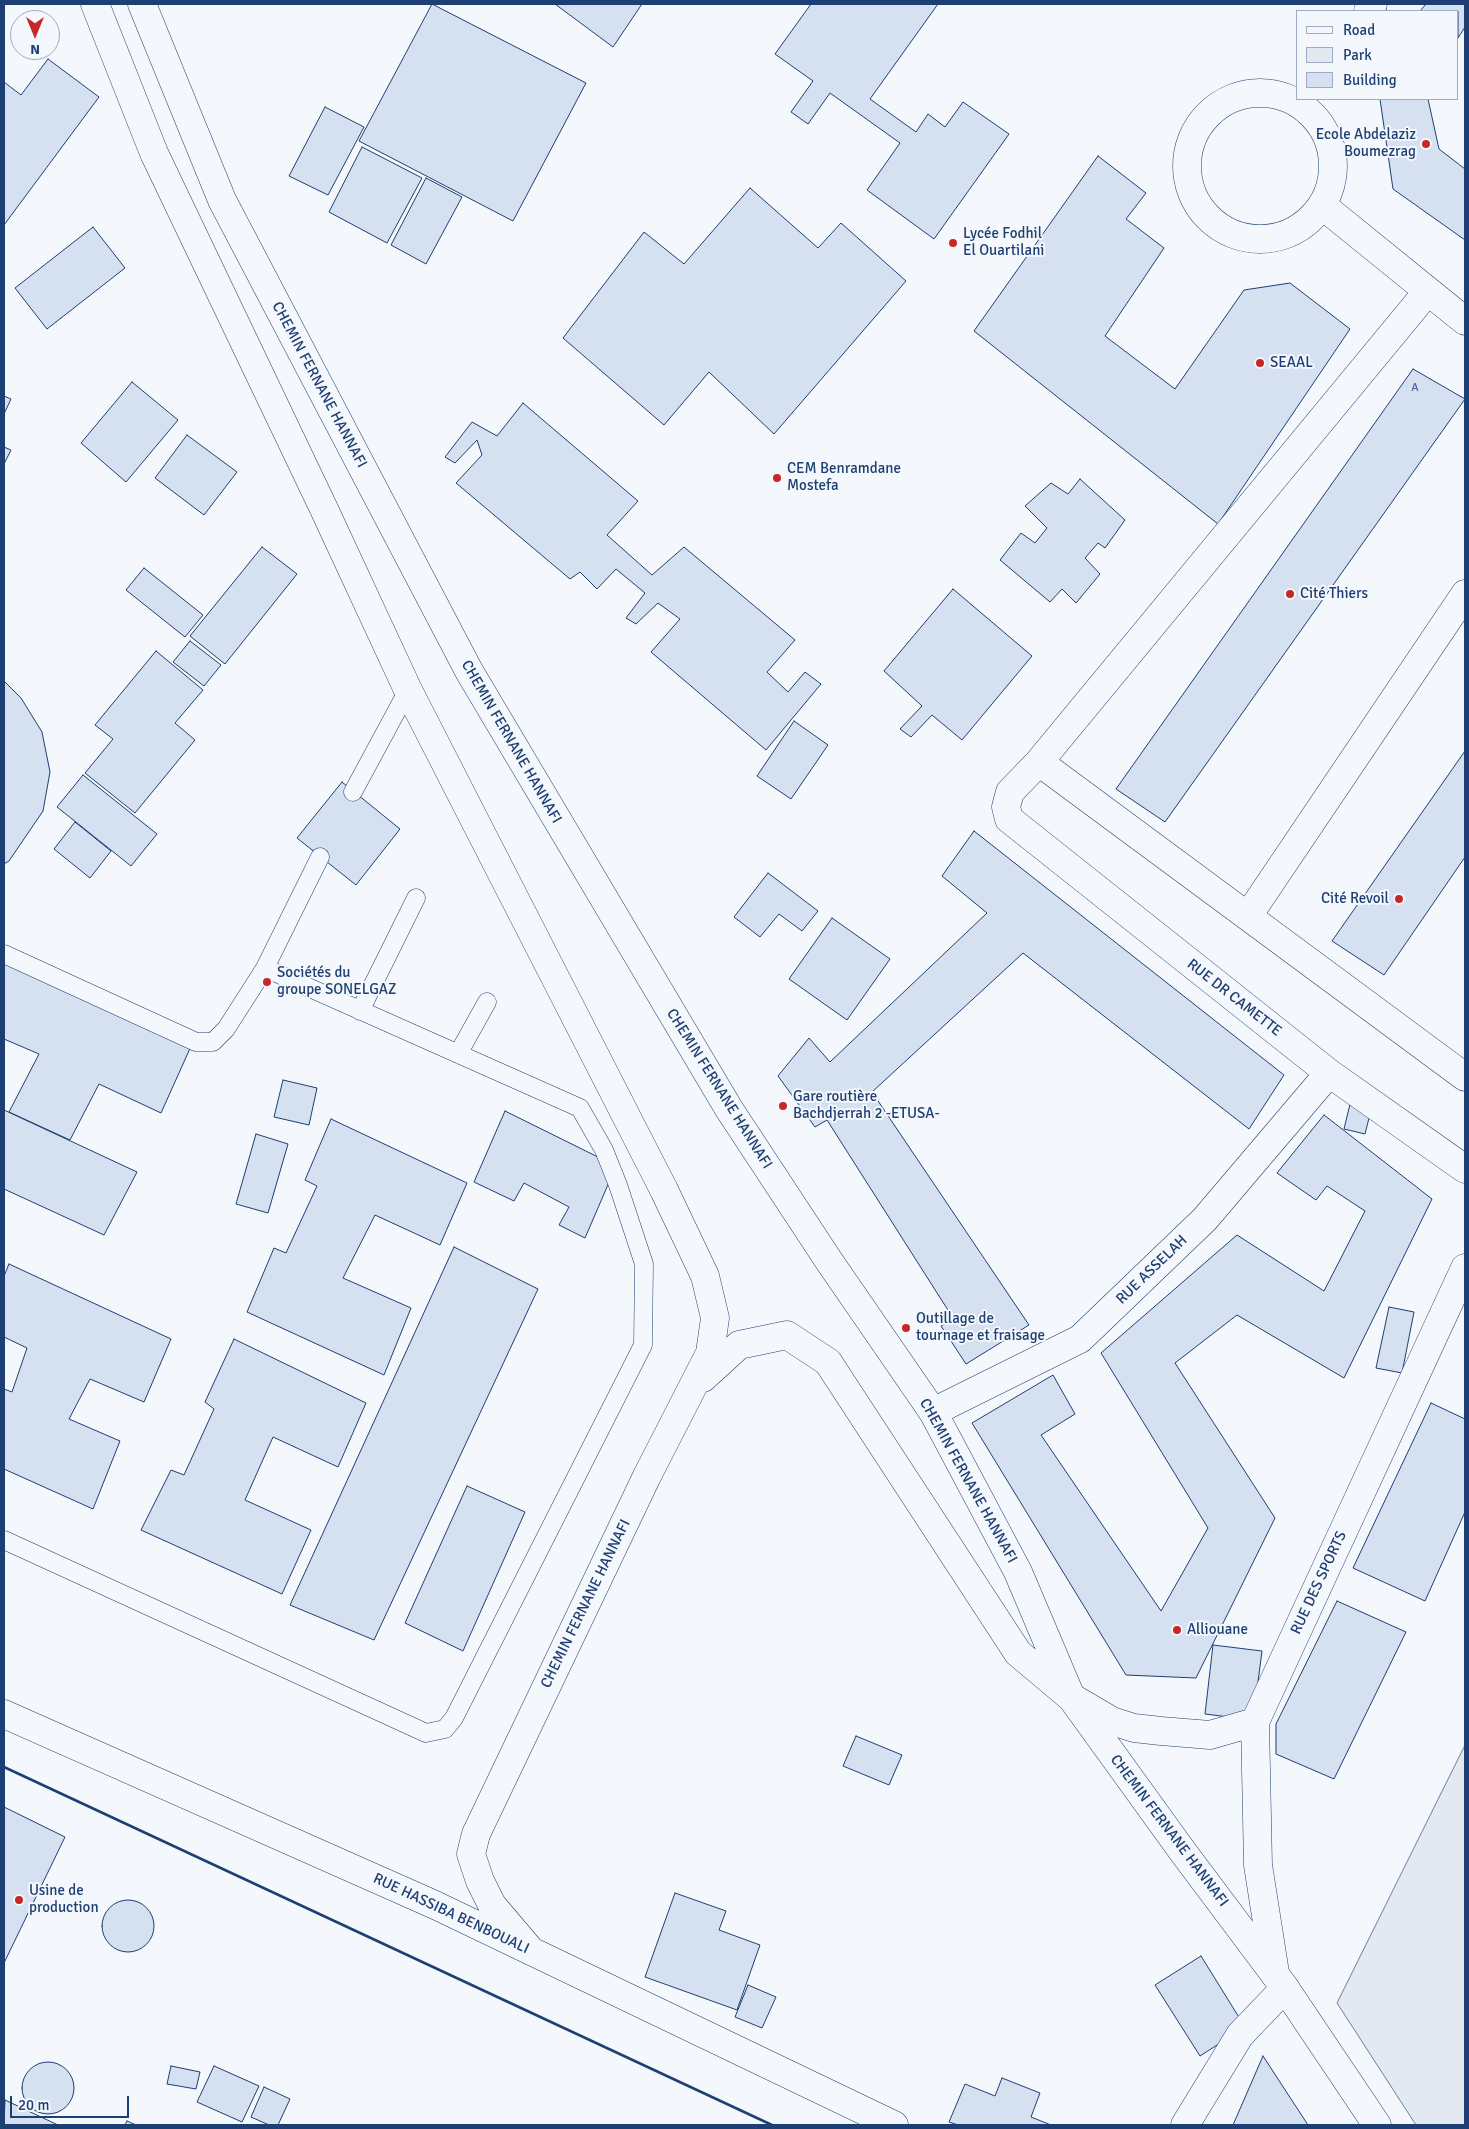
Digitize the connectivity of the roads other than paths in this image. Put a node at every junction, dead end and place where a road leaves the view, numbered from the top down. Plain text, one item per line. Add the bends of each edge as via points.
1 (95, 4) edge
2 (145, 6) edge
3 (1303, 102) edge
4 (1323, 206) junction
5 (1428, 291) junction
6 (1465, 321) edge
7 (1465, 594) edge
8 (408, 690) junction
9 (1040, 762) junction
10 (353, 792) dead end
11 (320, 857) dead end
12 (416, 898) dead end
13 (1248, 916) junction
14 (4, 954) edge
15 (265, 968) junction
16 (487, 1002) dead end
17 (360, 1011) junction
18 (458, 1054) junction
19 (1329, 1073) junction
20 (1465, 1077) edge
21 (1465, 1169) edge
22 (1465, 1268) edge
23 (693, 1387) junction
24 (933, 1412) junction
25 (4, 1540) edge
26 (1071, 1697) junction
27 (4, 1714) edge
28 (1255, 1722) junction
29 (531, 1951) junction
30 (1280, 1980) junction
31 (894, 2125) edge
32 (1185, 2125) edge
33 (1377, 2125) edge

1 - 8 main road, CHEMIN FERNANE HANNAFI via 154,152
2 - 24 main road, CHEMIN FERNANE HANNAFI via 222,200 469,671 729,1110
3 - 4 main road via 1332,146 1334,171
3 - 4 main road via 1278,95 1252,93 1214,109 1198,128 1188,154 1188,180 1192,194 1206,216 1226,231 1241,237 1266,240 1291,233 1306,225
4 - 5 main road
5 - 6 main road
5 - 9 main road
7 - 13 main road
8 - 10 lane
8 - 23 main road, CHEMIN FERNANE HANNAFI via 706,1276 716,1318 710,1353
9 - 13 main road
9 - 19 main road, RUE DR CAMETTE via 1010,792 1006,807 1009,819
11 - 15 lane
12 - 17 lane
13 - 20 main road
14 - 15 lane via 196,1042 213,1042 226,1029
15 - 17 lane
16 - 18 lane
17 - 18 lane
18 - 25 lane via 580,1108 604,1150 644,1264 644,1327 643,1345 454,1718 445,1730 426,1734
19 - 21 main road, RUE DR CAMETTE
19 - 24 main road, RUE ASSELAH via 1206,1219 1080,1339
22 - 28 main road, RUE DES SPORTS
23 - 26 main road via 739,1345 787,1335 828,1362 1018,1653
23 - 29 main road, CHEMIN FERNANE HANNAFI via 647,1476 476,1834 471,1854 480,1881 492,1905
24 - 26 main road, CHEMIN FERNANE HANNAFI via 1018,1572
26 - 28 main road via 1112,1721 1161,1732 1210,1735
26 - 30 main road, CHEMIN FERNANE HANNAFI
27 - 29 main road, RUE HASSIBA BENBOUALI via 435,1905
28 - 30 main road via 1258,1866
29 - 31 main road, RUE HASSIBA BENBOUALI
30 - 32 main road via 1240,2035
30 - 33 main road, CHEMIN FERNANE HANNAFI

